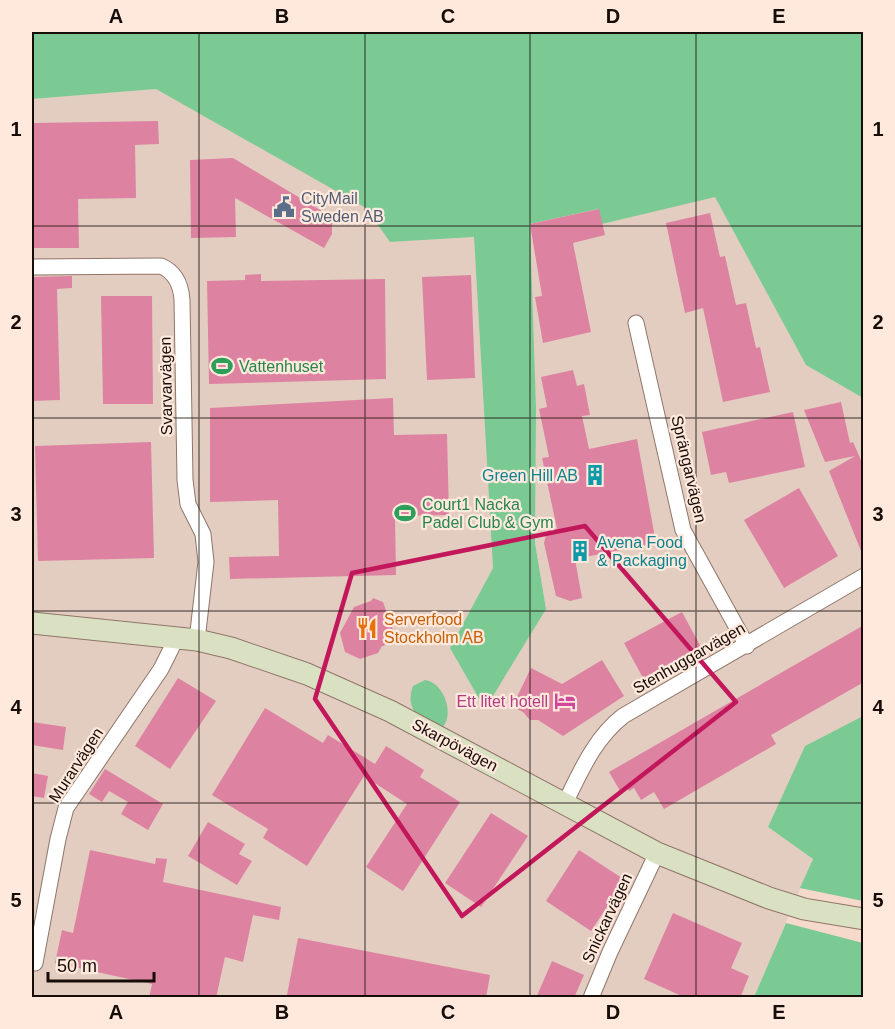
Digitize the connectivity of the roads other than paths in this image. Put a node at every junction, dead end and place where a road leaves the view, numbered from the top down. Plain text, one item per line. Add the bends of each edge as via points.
1 (32, 267) edge
2 (636, 323) dead end
3 (864, 576) edge
4 (32, 623) edge
5 (187, 638) junction
6 (747, 646) junction
7 (565, 803) junction
8 (657, 853) junction
9 (864, 919) edge
10 (35, 963) dead end
11 (591, 998) edge

1 - 5 street, Svarvarvägen via 161,266 173,274 179,286 185,480 188,504 203,534 206,562
2 - 6 street, Sprängarvägen via 683,530
3 - 6 street, Stenhuggarvägen
4 - 5 street, Skarpövägen
5 - 7 street, Skarpövägen via 308,674 390,711
5 - 10 street, Murarvägen via 161,669 66,808
6 - 7 street, Stenhuggarvägen via 614,723 595,745
7 - 8 street, Skarpövägen
8 - 9 street, Skarpövägen via 795,906
8 - 11 street, Snickarvägen

